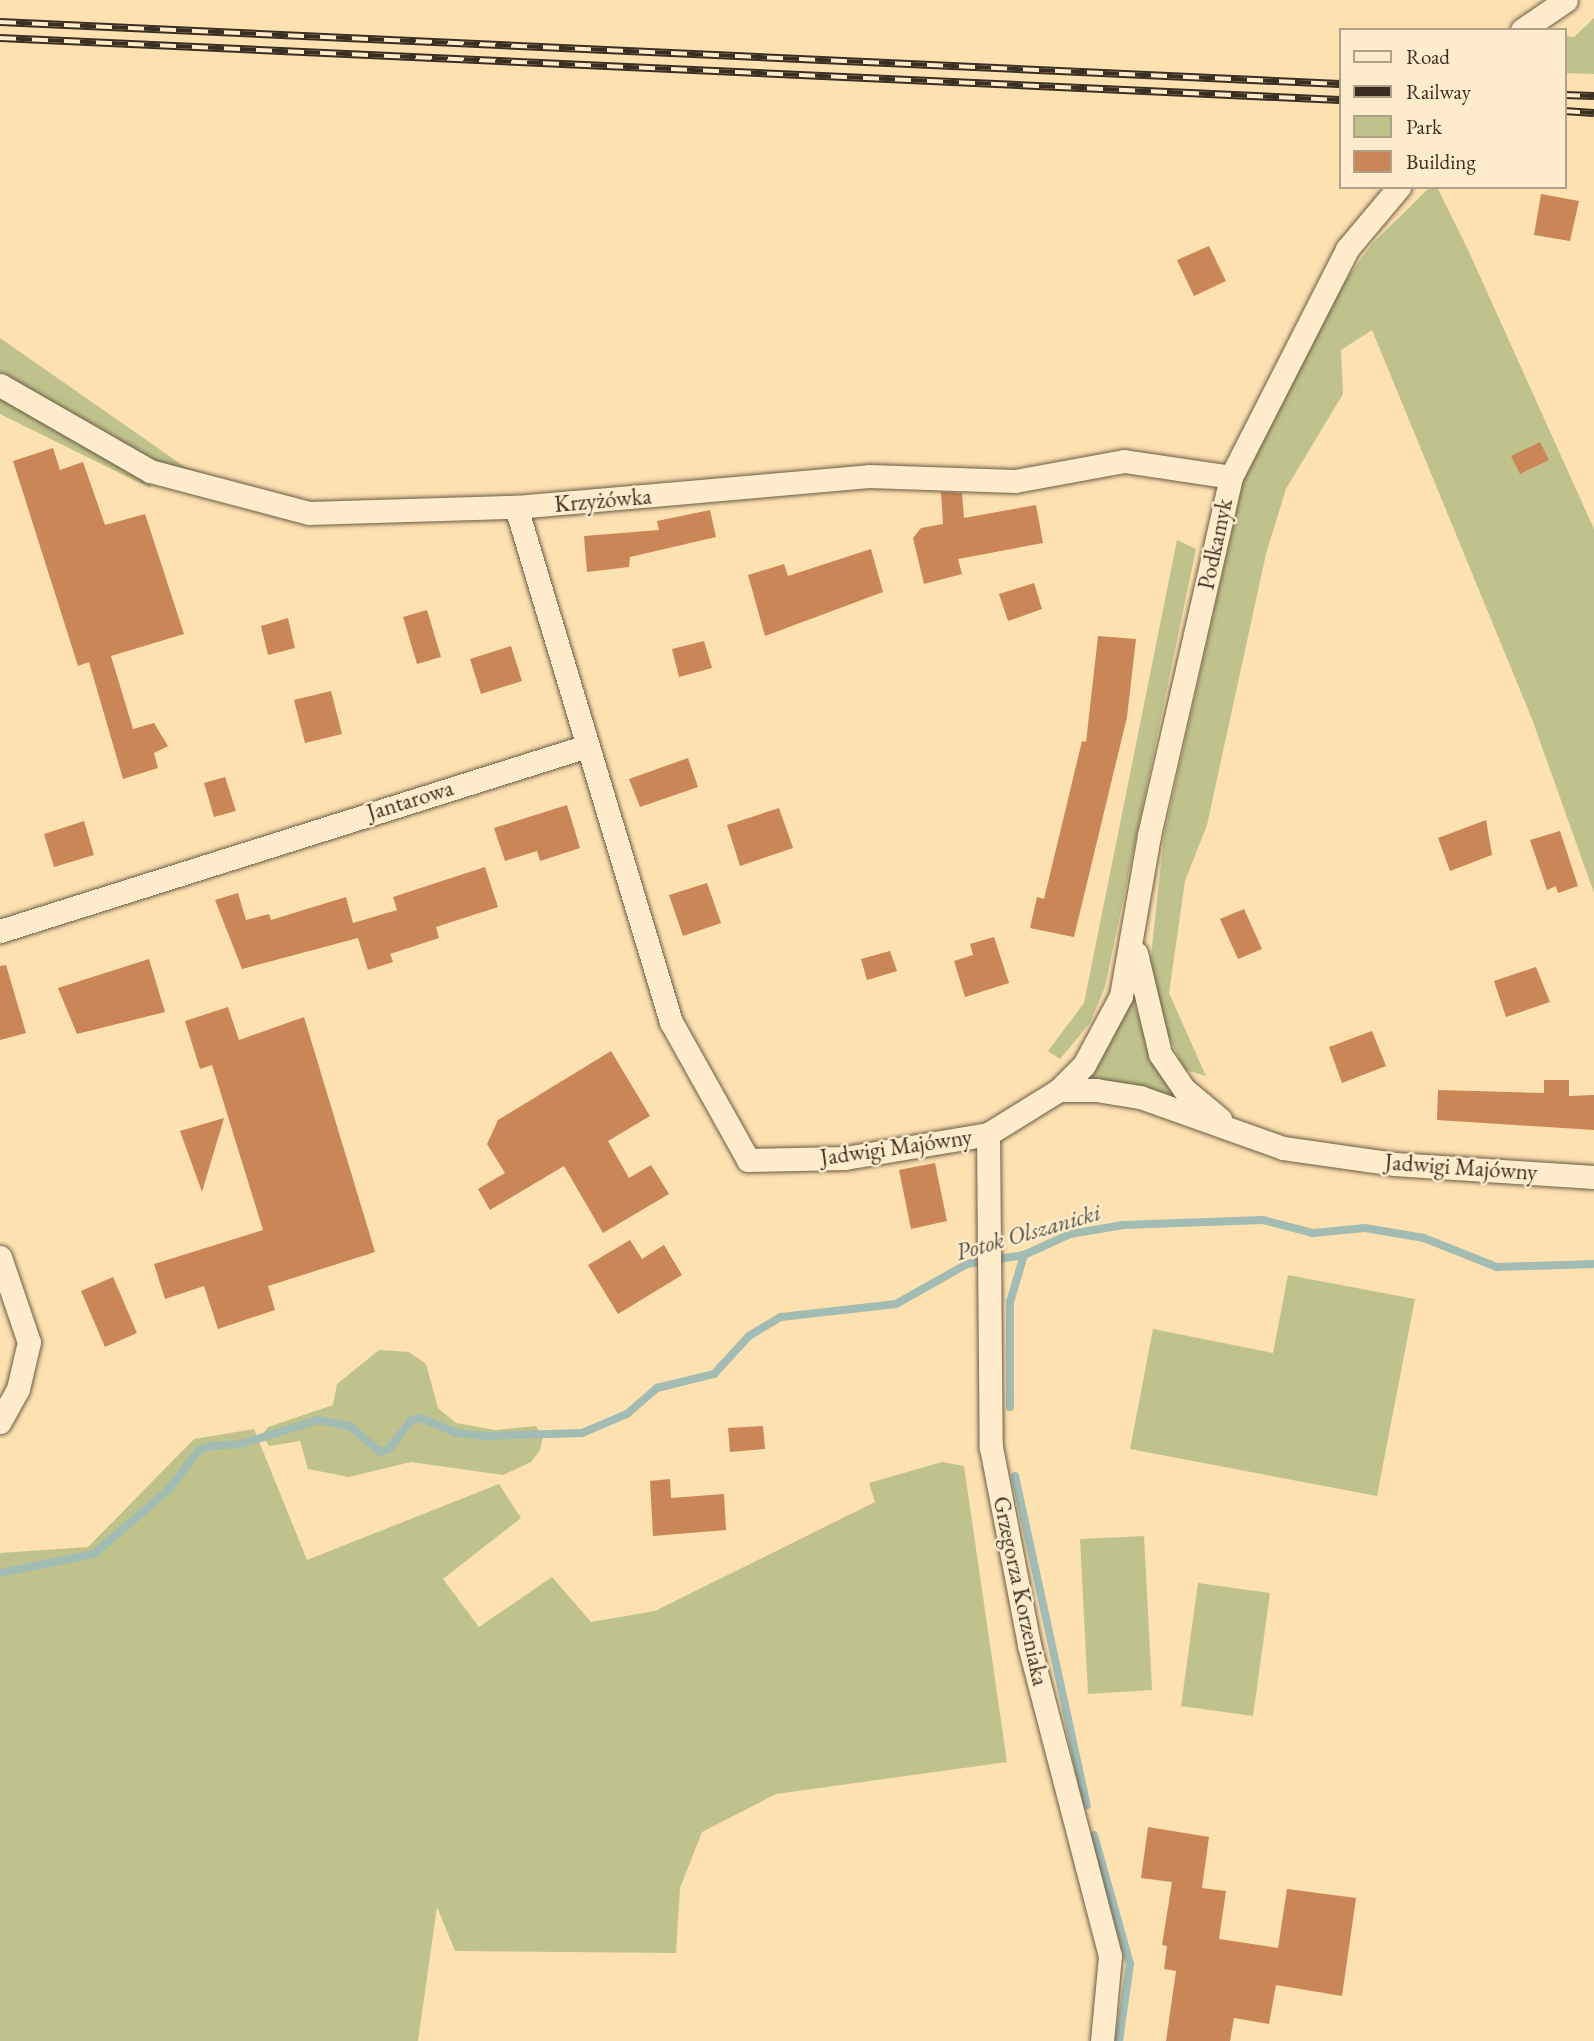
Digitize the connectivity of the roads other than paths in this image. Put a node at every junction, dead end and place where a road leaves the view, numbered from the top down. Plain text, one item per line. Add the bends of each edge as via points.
1 (1566, 0) edge
2 (1525, 28) edge
3 (1397, 189) edge
4 (0, 385) edge
5 (1231, 477) junction
6 (516, 508) junction
7 (584, 747) junction
8 (0, 931) edge
9 (1134, 941) junction
10 (1059, 1090) junction
11 (1233, 1130) junction
12 (988, 1133) junction
13 (1594, 1177) edge
14 (0, 1257) edge
15 (0, 1422) edge
16 (1102, 2041) edge

1 - 2 street
3 - 5 street, Podkamyk via 1347,248
4 - 6 street, Krzyżówka via 150,471 309,513
5 - 6 street, Krzyżówka via 1124,461 1015,481 869,476
5 - 9 street, Podkamyk via 1149,835
6 - 7 street
7 - 8 street, Jantarowa
7 - 12 street, Jadwigi Majówny via 671,1021 748,1160 845,1158
9 - 10 street, Podkamyk via 1121,996 1102,1035
9 - 11 street, Podkamyk via 1160,1054 1184,1089
10 - 11 street, Jadwigi Majówny via 1140,1097
10 - 12 street, Jadwigi Majówny
11 - 13 street, Jadwigi Majówny via 1283,1148 1394,1164
12 - 16 street, Grzegorza Korzeniaka via 993,1281 991,1447 1030,1645 1110,1955
14 - 15 street via 29,1342 18,1389

